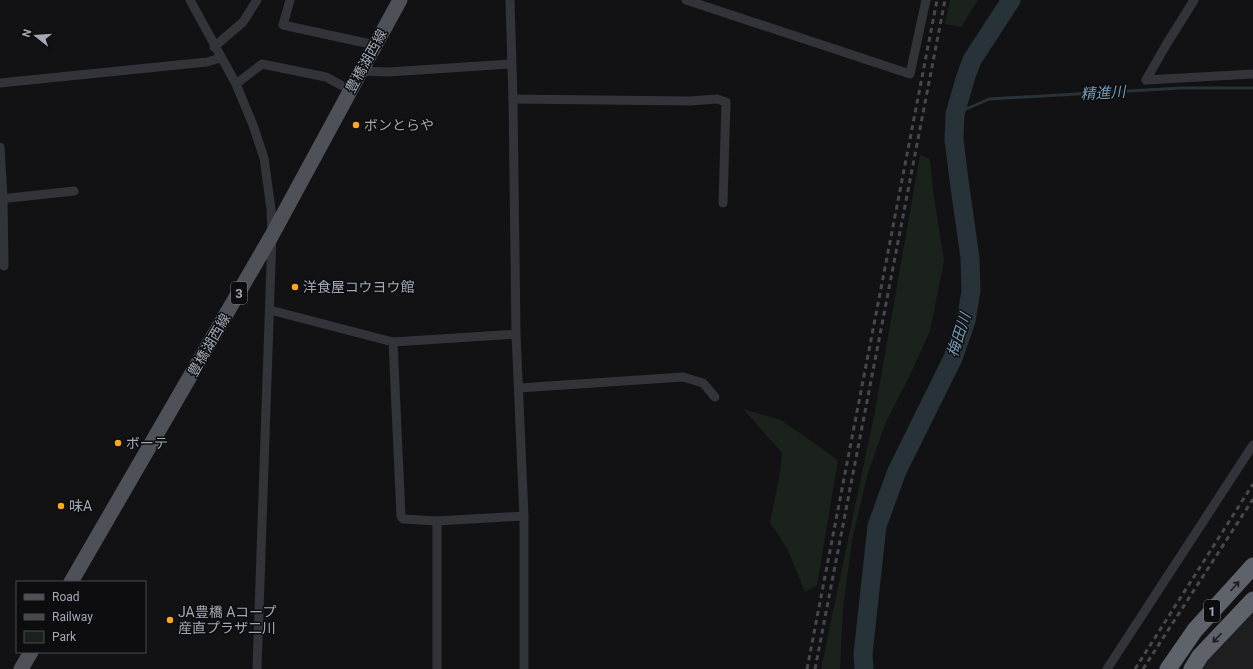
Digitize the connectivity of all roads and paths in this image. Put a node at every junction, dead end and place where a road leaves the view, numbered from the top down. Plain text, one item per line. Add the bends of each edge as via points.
1 (190, 0) edge
2 (256, 0) edge
3 (290, 0) edge
4 (400, 0) edge
5 (510, 0) edge
6 (686, 0) edge
7 (926, 0) edge
8 (1194, 0) edge
9 (375, 45) junction
10 (214, 47) junction
11 (220, 58) junction
12 (511, 64) junction
13 (360, 71) junction
14 (1253, 74) edge
15 (0, 83) edge
16 (236, 84) junction
17 (350, 90) junction
18 (513, 99) junction
19 (0, 147) edge
20 (74, 191) dead end
21 (2, 198) edge
22 (722, 203) dead end
23 (272, 235) junction
24 (4, 266) dead end
25 (270, 310) junction
26 (516, 334) junction
27 (393, 342) junction
28 (519, 388) junction
29 (715, 398) dead end
30 (1253, 445) edge
31 (524, 516) junction
32 (437, 521) junction
33 (1253, 566) edge
34 (72, 581) edge
35 (1253, 600) edge
36 (30, 653) edge
37 (21, 669) edge
38 (257, 669) edge
39 (437, 669) edge
40 (524, 669) edge
41 (1107, 669) edge
42 (1168, 669) edge
43 (1192, 669) edge

1 - 10 street
2 - 10 street via 243,22
3 - 9 street via 283,26
4 - 9 main road, 豊橋湖西線 / 3
5 - 12 street
6 - 7 street via 910,74
8 - 14 street via 1146,80
9 - 13 main road, 豊橋湖西線 / 3
10 - 11 street
11 - 15 street via 207,62
11 - 16 street
12 - 13 street via 389,72
12 - 18 street
13 - 17 main road, 豊橋湖西線 / 3
16 - 17 street via 262,64 326,76
16 - 23 street via 264,158
17 - 23 main road, 豊橋湖西線 / 3
18 - 22 street via 717,99 726,102
18 - 26 street
19 - 21 street
20 - 21 street
21 - 24 street
23 - 25 street
23 - 34 main road, 豊橋湖西線 / 3
25 - 27 street
25 - 38 street
26 - 27 street
26 - 28 street
27 - 32 street via 401,516 403,519
28 - 29 street via 683,377 703,383
28 - 31 street
30 - 41 street
31 - 32 street
31 - 40 street
32 - 39 street
42 -> 33 highway, 1 via 1195,630
35 -> 43 highway, 1 via 1200,656
36 - 37 main road

